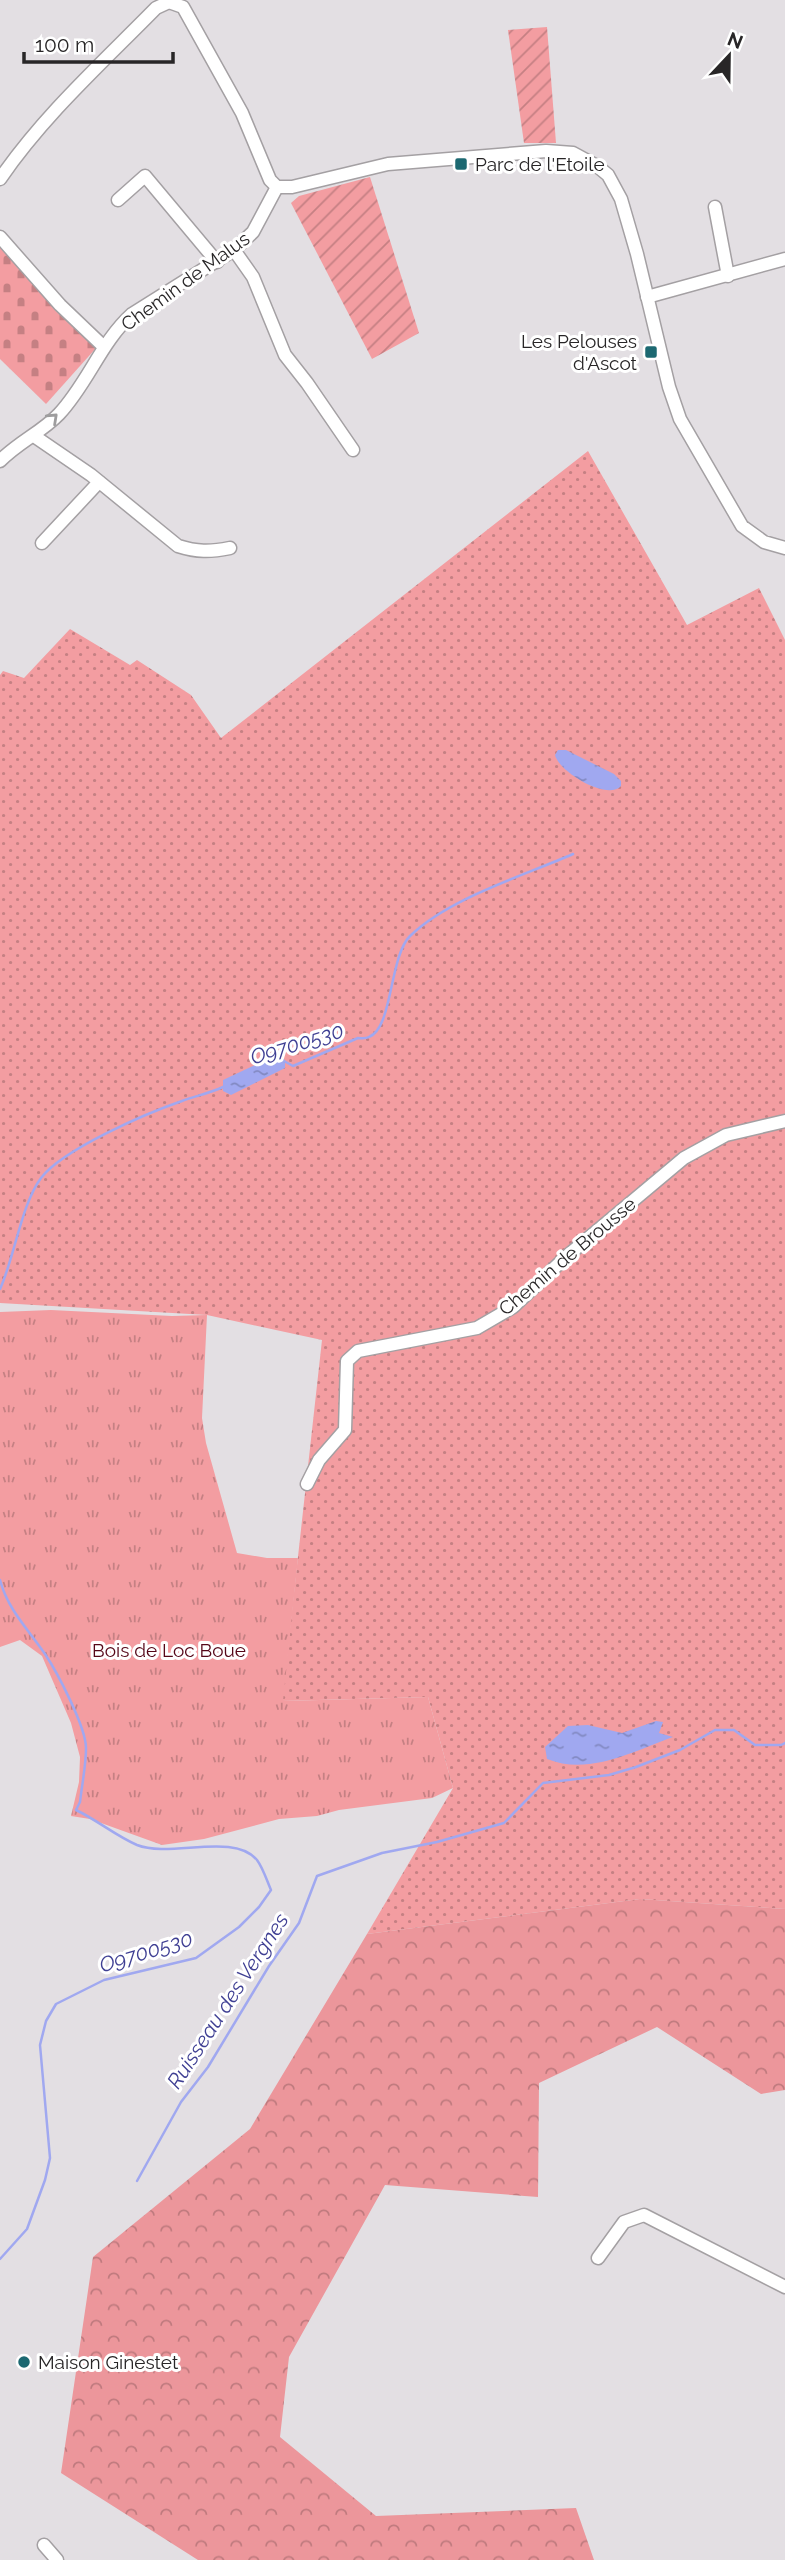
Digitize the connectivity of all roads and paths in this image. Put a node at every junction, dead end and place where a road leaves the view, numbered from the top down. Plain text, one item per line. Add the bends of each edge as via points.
1 (174, 1) edge
2 (0, 179) edge
3 (277, 187) junction
4 (118, 200) dead end
5 (715, 207) dead end
6 (0, 237) edge
7 (234, 250) junction
8 (785, 259) edge
9 (217, 262) junction
10 (728, 275) junction
11 (647, 297) junction
12 (104, 347) junction
13 (34, 436) junction
14 (353, 450) dead end
15 (0, 461) edge
16 (99, 482) junction
17 (42, 543) dead end
18 (230, 548) dead end
19 (785, 548) edge
20 (785, 1121) edge
21 (307, 1484) dead end
22 (598, 2258) dead end
23 (785, 2287) edge
24 (44, 2545) dead end
25 (57, 2560) edge

1 - 2 street via 156,8 114,49 36,131
1 - 3 street via 183,7 204,43
3 - 7 street, Chemin de Malus via 253,232
3 - 11 street via 388,164 561,151 586,158 615,186
4 - 9 street via 145,176
5 - 10 street
6 - 12 street
7 - 9 street, Chemin de Malus
7 - 14 street via 253,277 285,355
8 - 10 street
9 - 12 street, Chemin de Malus via 132,314
10 - 11 street
11 - 19 street via 669,387 689,437 741,526 764,542
13 -> 12 street, Chemin de Malus via 59,414
13 - 15 street, Chemin de Malus
13 - 16 street
16 - 17 street
16 - 18 street via 178,545 211,552
20 - 21 street, Chemin de Brousse via 726,1135 684,1158 513,1307 477,1328 358,1351 347,1361 345,1430 319,1460
22 - 23 street via 624,2222 644,2215
24 - 25 street

